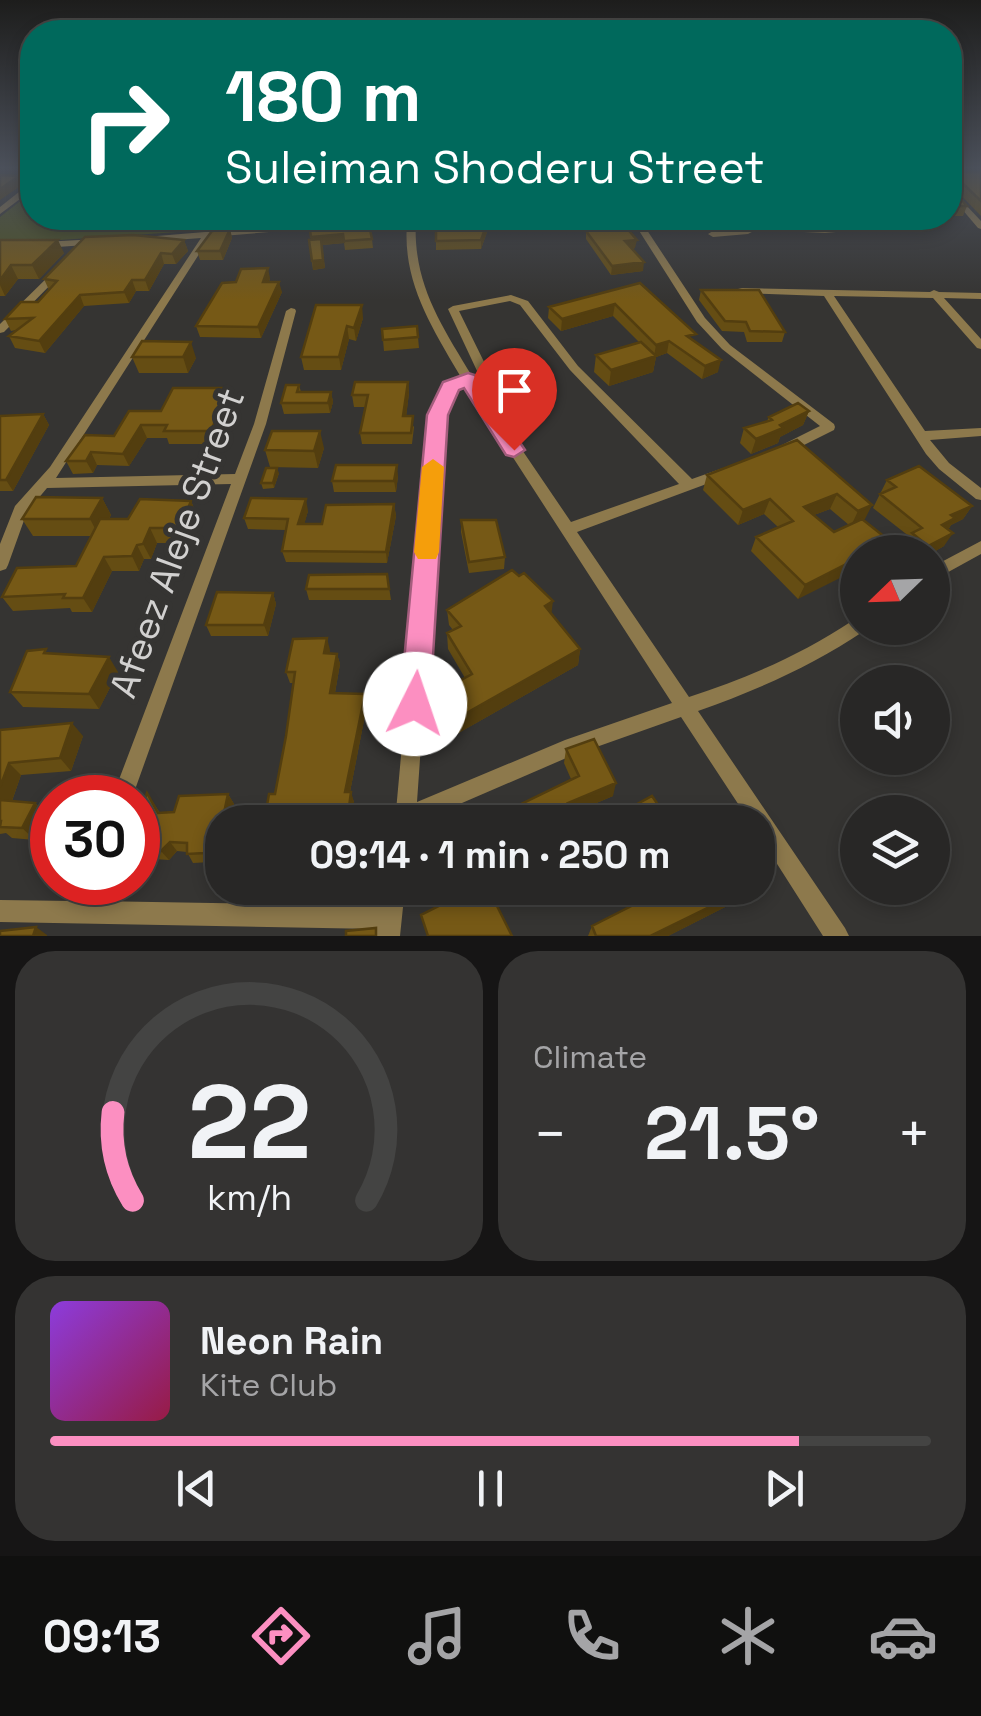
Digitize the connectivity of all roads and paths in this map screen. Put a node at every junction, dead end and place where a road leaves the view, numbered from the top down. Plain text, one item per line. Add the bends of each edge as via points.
1 (273, 230) edge
2 (410, 230) edge
3 (643, 230) edge
4 (748, 230) edge
5 (713, 234) dead end
6 (206, 235) junction
7 (136, 240) edge
8 (102, 242) edge
9 (84, 243) junction
10 (34, 246) edge
11 (684, 291) junction
12 (701, 291) edge
13 (735, 292) edge
14 (827, 292) junction
15 (934, 294) junction
16 (981, 296) edge
17 (291, 311) dead end
18 (0, 330) edge
19 (981, 346) edge
20 (476, 377) junction
21 (506, 398) dead end
22 (981, 432) edge
23 (921, 436) junction
24 (770, 456) edge
25 (738, 468) edge
26 (240, 479) junction
27 (43, 483) junction
28 (689, 486) junction
29 (981, 496) edge
30 (0, 508) edge
31 (20, 510) junction
32 (569, 529) junction
33 (981, 547) edge
34 (0, 565) edge
35 (950, 565) edge
36 (840, 639) edge
37 (688, 708) junction
38 (131, 775) edge
39 (407, 805) edge
40 (441, 805) edge
41 (82, 905) edge
42 (0, 911) edge
43 (79, 912) junction
44 (388, 927) edge
45 (837, 936) edge

1 - 6 street
2 - 20 street via 407,252 422,298
3 - 11 street
4 - 5 street
6 - 7 street
6 - 27 street
8 - 9 street
9 - 10 street
9 - 18 street
11 - 12 street
11 - 24 street via 726,347 829,427
13 - 14 street
14 - 15 street
14 - 23 street
15 - 16 street
15 - 19 street
17 - 26 street, Afeez Aleje Street
20 - 21 street
20 - 28 street via 453,309 511,298 524,303 559,351
20 - 32 street
20 - 39 street via 450,386 438,415
22 - 23 street
23 - 29 street
25 - 28 street
26 - 27 street
26 - 38 street, Afeez Aleje Street
27 - 31 street
28 - 32 street
30 - 31 street
31 - 34 street
32 - 37 street
33 - 35 street
36 - 37 street
37 - 40 street via 618,729
37 - 45 street
41 - 43 street
42 - 43 street
43 - 44 street

